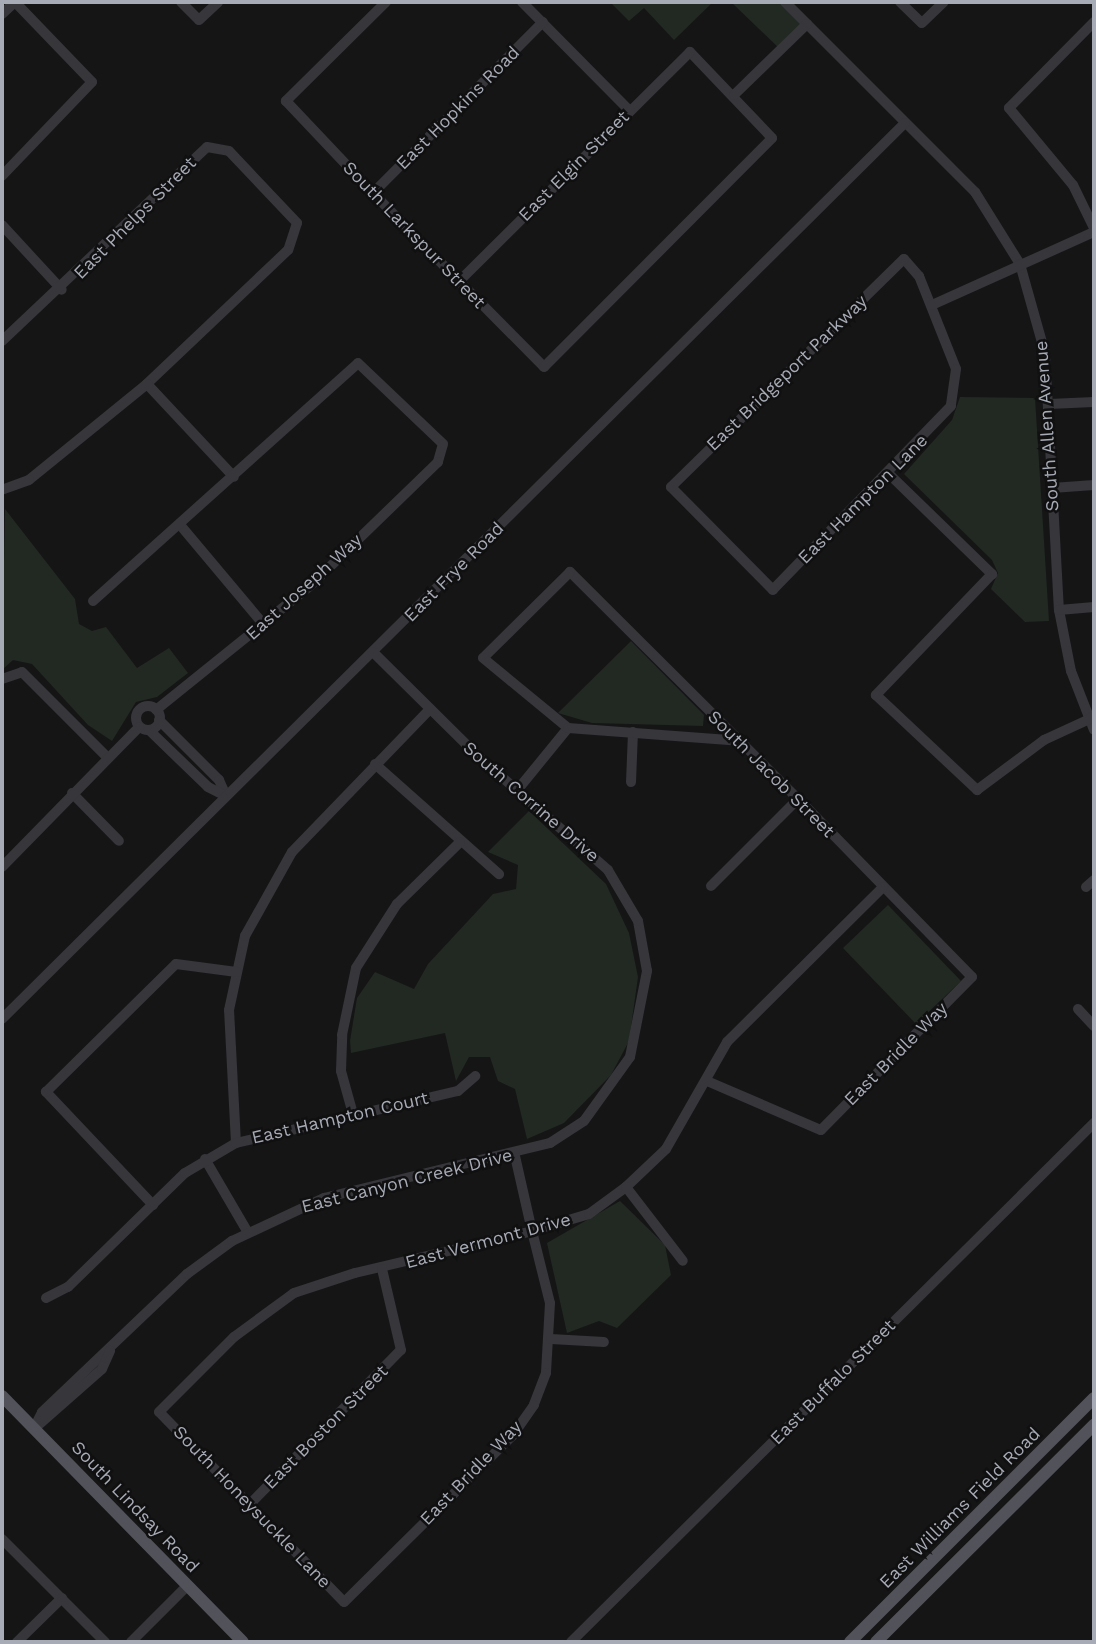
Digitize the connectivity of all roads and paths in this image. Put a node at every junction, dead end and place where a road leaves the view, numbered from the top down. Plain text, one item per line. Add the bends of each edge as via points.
1 (15, 2) edge
2 (181, 2) edge
3 (218, 2) edge
4 (386, 2) edge
5 (522, 2) edge
6 (785, 2) edge
7 (900, 2) edge
8 (944, 2) edge
9 (2, 14) edge
10 (542, 22) junction
11 (1094, 22) edge
12 (807, 24) junction
13 (734, 96) junction
14 (630, 111) junction
15 (905, 123) junction
16 (2, 176) edge
17 (373, 193) junction
18 (2, 225) edge
19 (1094, 230) edge
20 (1020, 264) junction
21 (459, 281) junction
22 (62, 290) junction
23 (932, 305) junction
24 (2, 341) edge
25 (147, 384) junction
26 (1094, 402) edge
27 (1049, 404) junction
28 (889, 474) junction
29 (234, 477) junction
30 (1094, 485) edge
31 (1052, 488) junction
32 (2, 490) edge
33 (181, 526) junction
34 (773, 590) joint
35 (93, 601) dead end
36 (1094, 607) edge
37 (1059, 610) junction
38 (264, 625) junction
39 (373, 652) junction
40 (2, 679) edge
41 (429, 710) junction
42 (158, 715) junction
43 (1092, 722) edge
44 (144, 728) junction
45 (568, 729) junction
46 (633, 732) junction
47 (739, 741) junction
48 (107, 757) junction
49 (375, 764) junction
50 (631, 782) dead end
51 (519, 789) junction
52 (72, 793) junction
53 (226, 796) junction
54 (798, 799) junction
55 (119, 841) dead end
56 (460, 842) junction
57 (2, 867) edge
58 (499, 874) dead end
59 (711, 887) dead end
60 (883, 887) junction
61 (236, 972) junction
62 (971, 977) joint
63 (1078, 1009) dead end
64 (643, 1016) joint
65 (2, 1019) edge
66 (1094, 1026) edge
67 (475, 1076) dead end
68 (707, 1081) junction
69 (353, 1114) junction
70 (1094, 1123) edge
71 (236, 1143) junction
72 (515, 1156) junction
73 (205, 1159) junction
74 (626, 1187) junction
75 (153, 1205) junction
76 (247, 1231) junction
77 (532, 1231) junction
78 (683, 1262) dead end
79 (382, 1269) junction
80 (46, 1298) dead end
81 (551, 1339) junction
82 (604, 1342) dead end
83 (2, 1396) edge
84 (1094, 1398) edge
85 (159, 1412) joint
86 (1094, 1425) edge
87 (34, 1428) junction
88 (251, 1503) junction
89 (2, 1539) edge
90 (187, 1586) junction
91 (62, 1598) junction
92 (344, 1602) joint
93 (17, 1642) edge
94 (106, 1642) edge
95 (131, 1642) edge
96 (243, 1642) edge
97 (571, 1642) edge
98 (850, 1642) edge
99 (876, 1642) edge

1 - 9 street
1 - 16 street via 92,82
2 - 3 street via 199,20
4 - 17 street, South Larkspur Street via 286,101
5 - 10 street
6 - 12 street, South Allen Avenue
7 - 8 street via 922,23
10 - 14 street
10 - 17 street, East Hopkins Road
11 - 19 street via 1009,108 1073,185
12 - 13 street
12 - 15 street, South Allen Avenue
13 - 14 street, East Elgin Street via 690,52
13 - 21 street, South Larkspur Street via 772,138 544,367
14 - 21 street, East Elgin Street
15 - 20 street, South Allen Avenue via 975,192
15 - 39 street, East Frye Road
17 - 21 street, South Larkspur Street
18 - 22 street
19 - 20 street
20 - 23 street
20 - 27 street, South Allen Avenue via 1045,354
22 - 24 street, East Phelps Street
22 - 25 street, East Phelps Street via 207,147 229,151 292,215 298,232 288,250
23 - 28 street, East Hampton Lane via 956,369 951,406
23 - 34 street, East Bridgeport Parkway via 904,259 671,487
25 - 29 street
25 - 32 street via 29,480
26 - 27 street
27 - 31 street, South Allen Avenue
28 - 34 street, East Hampton Lane
28 - 43 street via 992,574 876,695 977,790 1044,740
29 - 33 street
29 - 38 street, East Joseph Way via 358,363 439,438 443,453
30 - 31 street
31 - 37 street, South Allen Avenue
33 - 35 street
33 - 38 street
36 - 37 street
37 - 43 street, South Allen Avenue
38 - 42 street, East Joseph Way
39 - 41 street, South Corrine Drive
39 - 53 street, East Frye Road
40 - 48 street via 22,672
41 - 49 street
41 - 51 street, South Corrine Drive
42 - 44 street, East Joseph Way
42 - 44 street, East Joseph Way via 140,709
42 - 53 street via 219,780
44 - 48 street, East Joseph Way
44 - 53 street via 208,788
45 - 46 street
45 - 47 street, South Jacob Street via 483,658 570,572
45 - 51 street
46 - 47 street
46 - 50 street
47 - 54 street, South Jacob Street
48 - 52 street, East Joseph Way
49 - 56 street
49 - 61 street via 292,852 245,936
51 - 64 street, South Corrine Drive via 608,870 638,920 647,971
52 - 55 street
52 - 57 street, East Joseph Way
53 - 65 street, East Frye Road
54 - 59 street
54 - 60 street, South Jacob Street
56 - 58 street
56 - 69 street via 397,904 356,968 342,1035 341,1071
60 - 62 street, South Jacob Street
60 - 68 street, East Vermont Drive via 727,1042
61 - 71 street via 228,1038
61 - 75 street via 176,964 46,1092
62 - 68 street, East Bridle Way via 821,1130
63 - 66 street
64 - 72 street, East Canyon Creek Drive via 630,1057 584,1121
67 - 69 street, East Hampton Court via 458,1091
68 - 74 street, East Vermont Drive via 666,1149
69 - 71 street, East Hampton Court
70 - 97 street, East Buffalo Street
71 - 73 street, East Hampton Court
72 - 76 street, East Canyon Creek Drive via 324,1198
72 - 77 street, East Bridle Way
73 - 75 street, East Hampton Court
73 - 76 street
74 - 77 street, East Vermont Drive via 589,1214
74 - 78 street
75 - 80 street, East Hampton Court via 68,1287
76 - 87 street, East Canyon Creek Drive via 187,1274 110,1351 102,1369
77 - 79 street, East Vermont Drive
77 - 81 street, East Bridle Way via 550,1303
79 - 85 street, East Vermont Drive via 294,1293 234,1337
79 - 88 street, East Boston Street via 401,1350
81 - 82 street
81 - 92 street, East Bridle Way via 534,1405 512,1436
83 - 87 main road, South Lindsay Road
84 - 98 main road, East Williams Field Road
85 - 88 street, South Honeysuckle Lane
86 - 99 main road, East Williams Field Road
87 - 90 main road, South Lindsay Road
88 - 92 street, South Honeysuckle Lane
89 - 91 street
90 - 95 street
90 - 96 main road, South Lindsay Road
91 - 93 street
91 - 94 street

